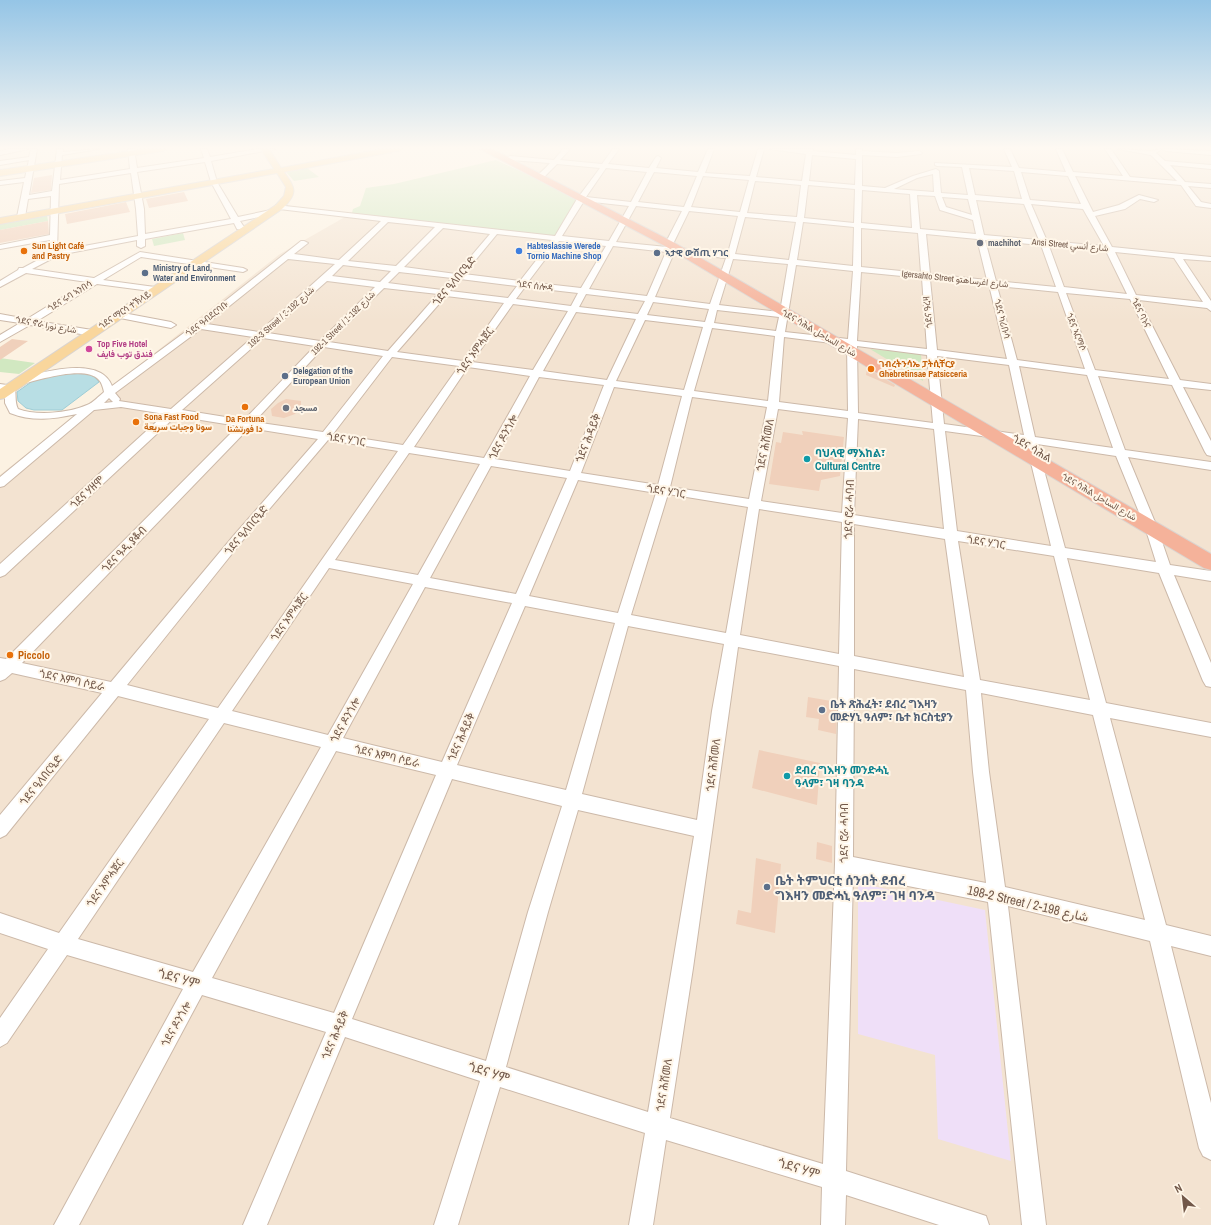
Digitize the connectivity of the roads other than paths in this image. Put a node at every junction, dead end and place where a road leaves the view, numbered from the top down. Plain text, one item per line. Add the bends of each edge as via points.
1 (23, 206) edge
2 (55, 206) edge
3 (76, 206) edge
4 (139, 206) edge
5 (228, 206) edge
6 (279, 206) edge
7 (580, 206) edge
8 (607, 206) edge
9 (607, 206) edge
10 (632, 206) edge
11 (745, 206) edge
12 (802, 206) edge
13 (858, 206) edge
14 (915, 206) edge
15 (942, 206) edge
16 (974, 206) edge
17 (1027, 206) edge
18 (1051, 206) edge
19 (1086, 206) edge
20 (1123, 206) edge
21 (687, 208) junction
22 (55, 210) junction
23 (275, 210) junction
24 (1088, 211) junction
25 (628, 214) junction
26 (743, 214) junction
27 (21, 216) junction
28 (800, 219) junction
29 (976, 219) junction
30 (0, 220) edge
31 (236, 220) junction
32 (386, 220) junction
33 (858, 225) junction
34 (441, 226) junction
35 (919, 231) junction
36 (243, 232) junction
37 (495, 232) junction
38 (54, 237) junction
39 (142, 237) junction
40 (981, 237) junction
41 (557, 238) junction
42 (304, 243) dead end
43 (1044, 243) junction
44 (612, 244) junction
45 (673, 246) junction
46 (0, 247) edge
47 (1110, 249) junction
48 (698, 253) junction
49 (53, 254) junction
50 (140, 254) junction
51 (731, 255) junction
52 (287, 256) junction
53 (1176, 256) junction
54 (1211, 259) edge
55 (197, 262) junction
56 (792, 262) junction
57 (340, 263) junction
58 (857, 269) junction
59 (26, 270) junction
60 (244, 270) dead end
61 (397, 270) junction
62 (725, 272) junction
63 (0, 273) edge
64 (925, 276) junction
65 (458, 277) junction
66 (325, 278) junction
67 (94, 281) junction
68 (992, 283) junction
69 (0, 284) edge
70 (522, 284) junction
71 (381, 285) junction
72 (155, 290) junction
73 (1060, 290) junction
74 (584, 292) junction
75 (444, 293) junction
76 (1133, 297) junction
77 (650, 299) junction
78 (510, 301) junction
79 (715, 307) junction
80 (1211, 307) edge
81 (575, 308) junction
82 (784, 311) junction
83 (118, 315) junction
84 (0, 317) edge
85 (641, 317) junction
86 (28, 322) junction
87 (171, 325) dead end
88 (199, 326) junction
89 (709, 326) junction
90 (92, 333) junction
91 (261, 334) junction
92 (780, 335) junction
93 (0, 339) edge
94 (833, 341) junction
95 (322, 344) junction
96 (853, 348) junction
97 (933, 353) junction
98 (390, 354) junction
99 (1014, 363) junction
100 (466, 364) junction
101 (1092, 373) junction
102 (536, 374) junction
103 (0, 379) edge
104 (1175, 382) junction
105 (610, 384) junction
106 (1211, 387) edge
107 (7, 388) edge
108 (109, 393) junction
109 (688, 394) junction
110 (936, 396) junction
111 (121, 404) junction
112 (773, 406) junction
113 (92, 407) junction
114 (174, 412) junction
115 (854, 417) junction
116 (247, 423) junction
117 (939, 428) junction
118 (992, 434) junction
119 (326, 436) junction
120 (1028, 446) junction
121 (406, 449) junction
122 (1211, 452) edge
123 (1121, 454) junction
124 (489, 462) junction
125 (1211, 466) edge
126 (574, 476) junction
127 (0, 483) edge
128 (663, 490) junction
129 (754, 504) junction
130 (848, 519) junction
131 (1148, 520) junction
132 (951, 536) junction
133 (1059, 553) junction
134 (1211, 553) edge
135 (326, 563) junction
136 (1211, 563) edge
137 (1165, 570) junction
138 (0, 572) edge
139 (1211, 576) edge
140 (422, 581) junction
141 (520, 599) junction
142 (623, 619) junction
143 (732, 639) junction
144 (846, 661) junction
145 (3, 668) edge
146 (1211, 681) edge
147 (972, 686) junction
148 (115, 689) junction
149 (1099, 710) junction
150 (222, 715) junction
151 (1211, 730) edge
152 (332, 743) junction
153 (447, 770) junction
154 (572, 800) junction
155 (0, 829) edge
156 (704, 830) junction
157 (844, 864) junction
158 (997, 894) junction
159 (0, 923) edge
160 (1158, 933) junction
161 (62, 944) junction
162 (1211, 946) edge
163 (197, 984) junction
164 (340, 1025) junction
165 (0, 1036) edge
166 (493, 1074) junction
167 (657, 1126) junction
168 (1211, 1148) edge
169 (834, 1179) junction
170 (66, 1225) edge
171 (255, 1225) edge
172 (446, 1225) edge
173 (641, 1225) edge
174 (833, 1225) edge
175 (977, 1225) edge
176 (1034, 1225) edge

1 - 27 street
2 - 22 street
3 - 22 main road
4 - 39 street
5 - 31 street
6 - 23 main road
7 - 41 street, ጎደና ኦምሓጀር
8 - 25 highway, ጎደና ሳሕል شارع الساحل
9 - 25 street, Ansi Street شارع أنسي
10 - 25 street, ጎደና ዶንጎሎ
11 - 26 street
12 - 28 street, ጎደና ሕሽመለ
13 - 33 street, ጎደና ሮራ ሓባብ
14 - 35 street, ጎደና ዓረዛ
15 - 29 street
16 - 29 street, ጎደና ካሪቡሳ
17 - 43 street, ጎደና ኣርማሶ
18 - 24 street
19 - 24 street, ጎደና ባኑና
20 - 24 street
21 - 25 street, Ansi Street شارع أنسي
21 - 26 street, Ansi Street شارع أنسي
21 - 45 street, ጎደና ሕዳይቅ
22 - 27 main road
22 - 38 street
23 - 31 street
23 - 32 street
23 - 36 main road, ጎደና ማርሳ ተኽላይ
24 - 47 street, ጎደና ባኑና
25 - 44 street, ጎደና ዶንጎሎ
25 - 45 highway, ጎደና ሳሕል شارع الساحل
26 - 28 street, Ansi Street شارع أنسي
26 - 51 street
27 - 30 main road
28 - 33 street, Ansi Street شارع أنسي
28 - 56 street, ጎደና ሕሽመለ
29 - 40 street, ጎደና ካሪቡሳ
31 - 36 street
31 - 39 street
32 - 34 street
32 - 57 street, 192-3 Street / شارع 192-3
33 - 35 street, Ansi Street شارع أنسي
33 - 58 street, ጎደና ሮራ ሓባብ
34 - 37 street
34 - 61 street, 192-1 Street / شارع 192-1
35 - 40 street, Ansi Street شارع أنسي
35 - 64 street, ጎደና ዓረዛ
36 - 55 main road, ጎደና ማርሳ ተኽላይ
37 - 41 street
37 - 65 street, ጎደና ዒላበርዒድ
38 - 46 street
38 - 49 street
39 - 49 street
39 - 50 street
40 - 43 street, Ansi Street شارع أنسي
40 - 68 street, ጎደና ካሪቡሳ
41 - 44 street
41 - 70 street, ጎደና ኦምሓጀር
42 - 52 street, ጎደና ዓብደርባቡ
43 - 47 street, Ansi Street شارع أنسي
43 - 73 street, ጎደና ኣርማሶ
44 - 45 street
44 - 74 street, ጎደና ዶንጎሎ
45 - 48 highway, ጎደና ሳሕል شارع الساحل
45 - 62 highway, ጎደና ሳሕል شارع الساحل
45 - 77 street, ጎደና ሕዳይቅ
47 - 53 street, Ansi Street شارع أنسي
47 - 76 street, ጎደና ባኑና
48 - 51 street, Igersahto Street شارع اغرساهتو
48 - 62 highway, ጎደና ሳሕል شارع الساحل
49 - 59 street
50 - 55 street
50 - 67 street, ጎደና ሩባ ኣንበሳ
51 - 56 street, Igersahto Street شارع اغرساهتو
51 - 62 street
52 - 57 street, ጎደና ሰሎዳ
52 - 88 street, ጎደና ዓብደርባቡ
53 - 54 street, Ansi Street شارع أنسي
53 - 80 street
55 - 60 street
55 - 72 main road, ጎደና ማርሳ ተኽላይ
56 - 58 street, Igersahto Street شارع اغرساهتو
56 - 82 street, ጎደና ሕሽመለ
57 - 61 street, ጎደና ሰሎዳ
57 - 66 street, 192-3 Street / شارع 192-3
58 - 64 street, Igersahto Street شارع اغرساهتو
58 - 96 street, ጎደና ሮራ ሓባብ
59 - 63 street
59 - 67 street
59 - 69 street
61 - 65 street, ጎደና ሰሎዳ
61 - 71 street, 192-1 Street / شارع 192-1
62 - 79 street
62 - 82 highway, ጎደና ሳሕል شارع الساحل
64 - 68 street, Igersahto Street شارع اغرساهتو
64 - 97 street, ጎደና ዓረዛ
65 - 70 street, ጎደና ሰሎዳ
65 - 75 street, ጎደና ዒላበርዒድ
66 - 71 street
66 - 91 street, 192-3 Street / شارع 192-3
67 - 72 street
67 - 86 street, ጎደና ሩባ ኣንበሳ
68 - 73 street, Igersahto Street شارع اغرساهتو
68 - 99 street, ጎደና ካሪቡሳ
70 - 74 street, ጎደና ሰሎዳ
70 - 78 street, ጎደና ኦምሓጀር
71 - 75 street
71 - 95 street, 192-1 Street / شارع 192-1
72 - 83 main road, ጎደና ማርሳ ተኽላይ
73 - 76 street, Igersahto Street شارع اغرساهتو
73 - 101 street, ጎደና ኣርማሶ
74 - 77 street, ጎደና ሰሎዳ
74 - 81 street, ጎደና ዶንጎሎ
75 - 78 street
75 - 98 street, ጎደና ዒላበርዒድ
76 - 80 street, Igersahto Street شارع اغرساهتو
76 - 104 street, ጎደና ባኑና
77 - 79 street, ጎደና ሰሎዳ
77 - 85 street, ጎደና ሕዳይቅ
78 - 81 street
78 - 100 street, ጎደና ኦምሓጀር
79 - 82 street, ጎደና ሰሎዳ
79 - 89 street
81 - 85 street
81 - 102 street, ጎደና ዶንጎሎ
82 - 92 street, ጎደና ሕሽመለ
82 - 94 highway, ጎደና ሳሕል شارع الساحل
82 - 96 highway, ጎደና ሳሕል شارع الساحل
83 - 87 street
83 - 90 main road, ጎደና ማርሳ ተኽላይ
84 - 86 street, ጎደና ኖራ شارع نورا
85 - 89 street
85 - 105 street, ጎደና ሕዳይቅ
86 - 90 street, ጎደና ኖራ شارع نورا
86 - 93 street, ጎደና ሩባ ኣንበሳ
88 - 91 street
88 - 108 street, ጎደና ዓብደርባቡ
89 - 92 street
89 - 109 street
90 - 107 main road, ጎደና ማርሳ ተኽላይ
91 - 95 street
91 - 114 street, 192-3 Street / شارع 192-3
92 - 94 street
92 - 112 street, ጎደና ሕሽመለ
94 - 96 highway, ጎደና ሳሕል شارع الساحل
95 - 98 street
95 - 116 street, 192-1 Street / شارع 192-1
96 - 97 street
96 - 110 highway, ጎደና ሳሕል شارع الساحل
96 - 115 street, ጎደና ሮራ ሓባብ
97 - 99 street
97 - 110 street, ጎደና ዓረዛ
98 - 100 street
98 - 119 street, ጎደና ዒላበርዒድ
99 - 101 street
99 - 120 street, ጎደና ካሪቡሳ
100 - 102 street
100 - 121 street, ጎደና ኦምሓጀር
101 - 104 street
101 - 123 street, ጎደና ኣርማሶ
102 - 105 street
102 - 124 street, ጎደና ዶንጎሎ
103 - 107 street
104 - 106 street
104 - 122 street, ጎደና ባኑና
105 - 109 street
105 - 126 street, ጎደና ሕዳይቅ
107 - 108 street via 55,373 86,371 97,373 103,378
107 - 113 street, ጎደና ሃገር via 14,411 23,416 58,416
108 - 111 street
108 - 113 street, ጎደና ዓብደርባቡ
109 - 112 street
109 - 128 street
110 - 117 street, ጎደና ዓረዛ
110 - 118 highway, ጎደና ሳሕል شارع الساحل
110 - 120 highway, ጎደና ሳሕል
111 - 113 street, ጎደና ሃገር
111 - 114 street, ጎደና ሃገር
112 - 115 street
112 - 129 street, ጎደና ሕሽመለ
113 - 127 street
114 - 116 street, ጎደና ሃገር
114 - 138 street, ጎደና ሃዘሞ
115 - 117 street
115 - 130 street, ጎደና ሮራ ሓባብ
116 - 119 street, ጎደና ሃገር
116 - 145 street, ጎደና ዓዲ ያቆብ
117 - 118 street
117 - 132 street, ጎደና ዓረዛ
118 - 120 highway, ጎደና ሳሕል شارع الساحل
118 - 120 street
119 - 121 street, ጎደና ሃገር
119 - 148 street, ጎደና ዒላበርዒድ
120 - 123 street
120 - 131 highway, ጎደና ሳሕል
120 - 133 street, ጎደና ካሪቡሳ
121 - 124 street, ጎደና ሃገር
121 - 135 street, ጎደና ኦምሓጀር
123 - 125 street
123 - 131 street, ጎደና ኣርማሶ
124 - 126 street, ጎደና ሃገር
124 - 140 street, ጎደና ዶንጎሎ
126 - 128 street, ጎደና ሃገር
126 - 141 street, ጎደና ሕዳይቅ
128 - 129 street, ጎደና ሃገር
128 - 142 street
129 - 130 street, ጎደና ሃገር
129 - 143 street, ጎደና ሕሽመለ
130 - 132 street, ጎደና ሃገር
130 - 144 street, ጎደና ሮራ ሓባብ
131 - 134 highway, ጎደና ሳሕል
131 - 136 highway
131 - 137 street, ጎደና ኣርማሶ
132 - 133 street, ጎደና ሃገር
132 - 147 street, ጎደና ዓረዛ
133 - 137 street, ጎደና ሃገር
133 - 149 street, ጎደና ካሪቡሳ
135 - 140 street
135 - 150 street, ጎደና ኦምሓጀር
137 - 139 street, ጎደና ሃገር
137 - 146 street, ጎደና ኣርማሶ
140 - 141 street
140 - 152 street, ጎደና ዶንጎሎ
141 - 142 street
141 - 153 street, ጎደና ሕዳይቅ
142 - 143 street
142 - 154 street
143 - 144 street
143 - 156 street, ጎደና ሕሽመለ
144 - 147 street
144 - 157 street, ጎደና ሮራ ሓባብ
145 - 148 street, ጎደና እምባ ሶይራ
147 - 149 street
147 - 158 street, ጎደና ዓረዛ
148 - 150 street, ጎደና እምባ ሶይራ
148 - 155 street, ጎደና ዒላበርዒድ
149 - 151 street
149 - 160 street, ጎደና ካሪቡሳ
150 - 152 street, ጎደና እምባ ሶይራ
150 - 161 street, ጎደና ኦምሓጀር
152 - 153 street, ጎደና እምባ ሶይራ
152 - 163 street, ጎደና ዶንጎሎ
153 - 154 street, ጎደና እምባ ሶይራ
153 - 164 street, ጎደና ሕዳይቅ
154 - 156 street, ጎደና እምባ ሶይራ
154 - 166 street
156 - 167 street, ጎደና ሕሽመለ
157 - 158 street, 198-2 Street / شارع 198-2
157 - 169 street, ጎደና ሮራ ሓባብ
158 - 160 street, 198-2 Street / شارع 198-2
158 - 176 street, ጎደና ዓረዛ
159 - 161 street, ጎደና ሃም
160 - 162 street, 198-2 Street / شارع 198-2
160 - 168 street, ጎደና ካሪቡሳ
161 - 163 street, ጎደና ሃም
161 - 165 street, ጎደና ኦምሓጀር
163 - 164 street, ጎደና ሃም
163 - 170 street, ጎደና ዶንጎሎ
164 - 166 street, ጎደና ሃም
164 - 171 street, ጎደና ሕዳይቅ
166 - 167 street, ጎደና ሃም
166 - 172 street
167 - 169 street, ጎደና ሃም
167 - 173 street, ጎደና ሕሽመለ
169 - 174 street, ጎደና ሮራ ሓባብ
169 - 175 street, ጎደና ሃም

